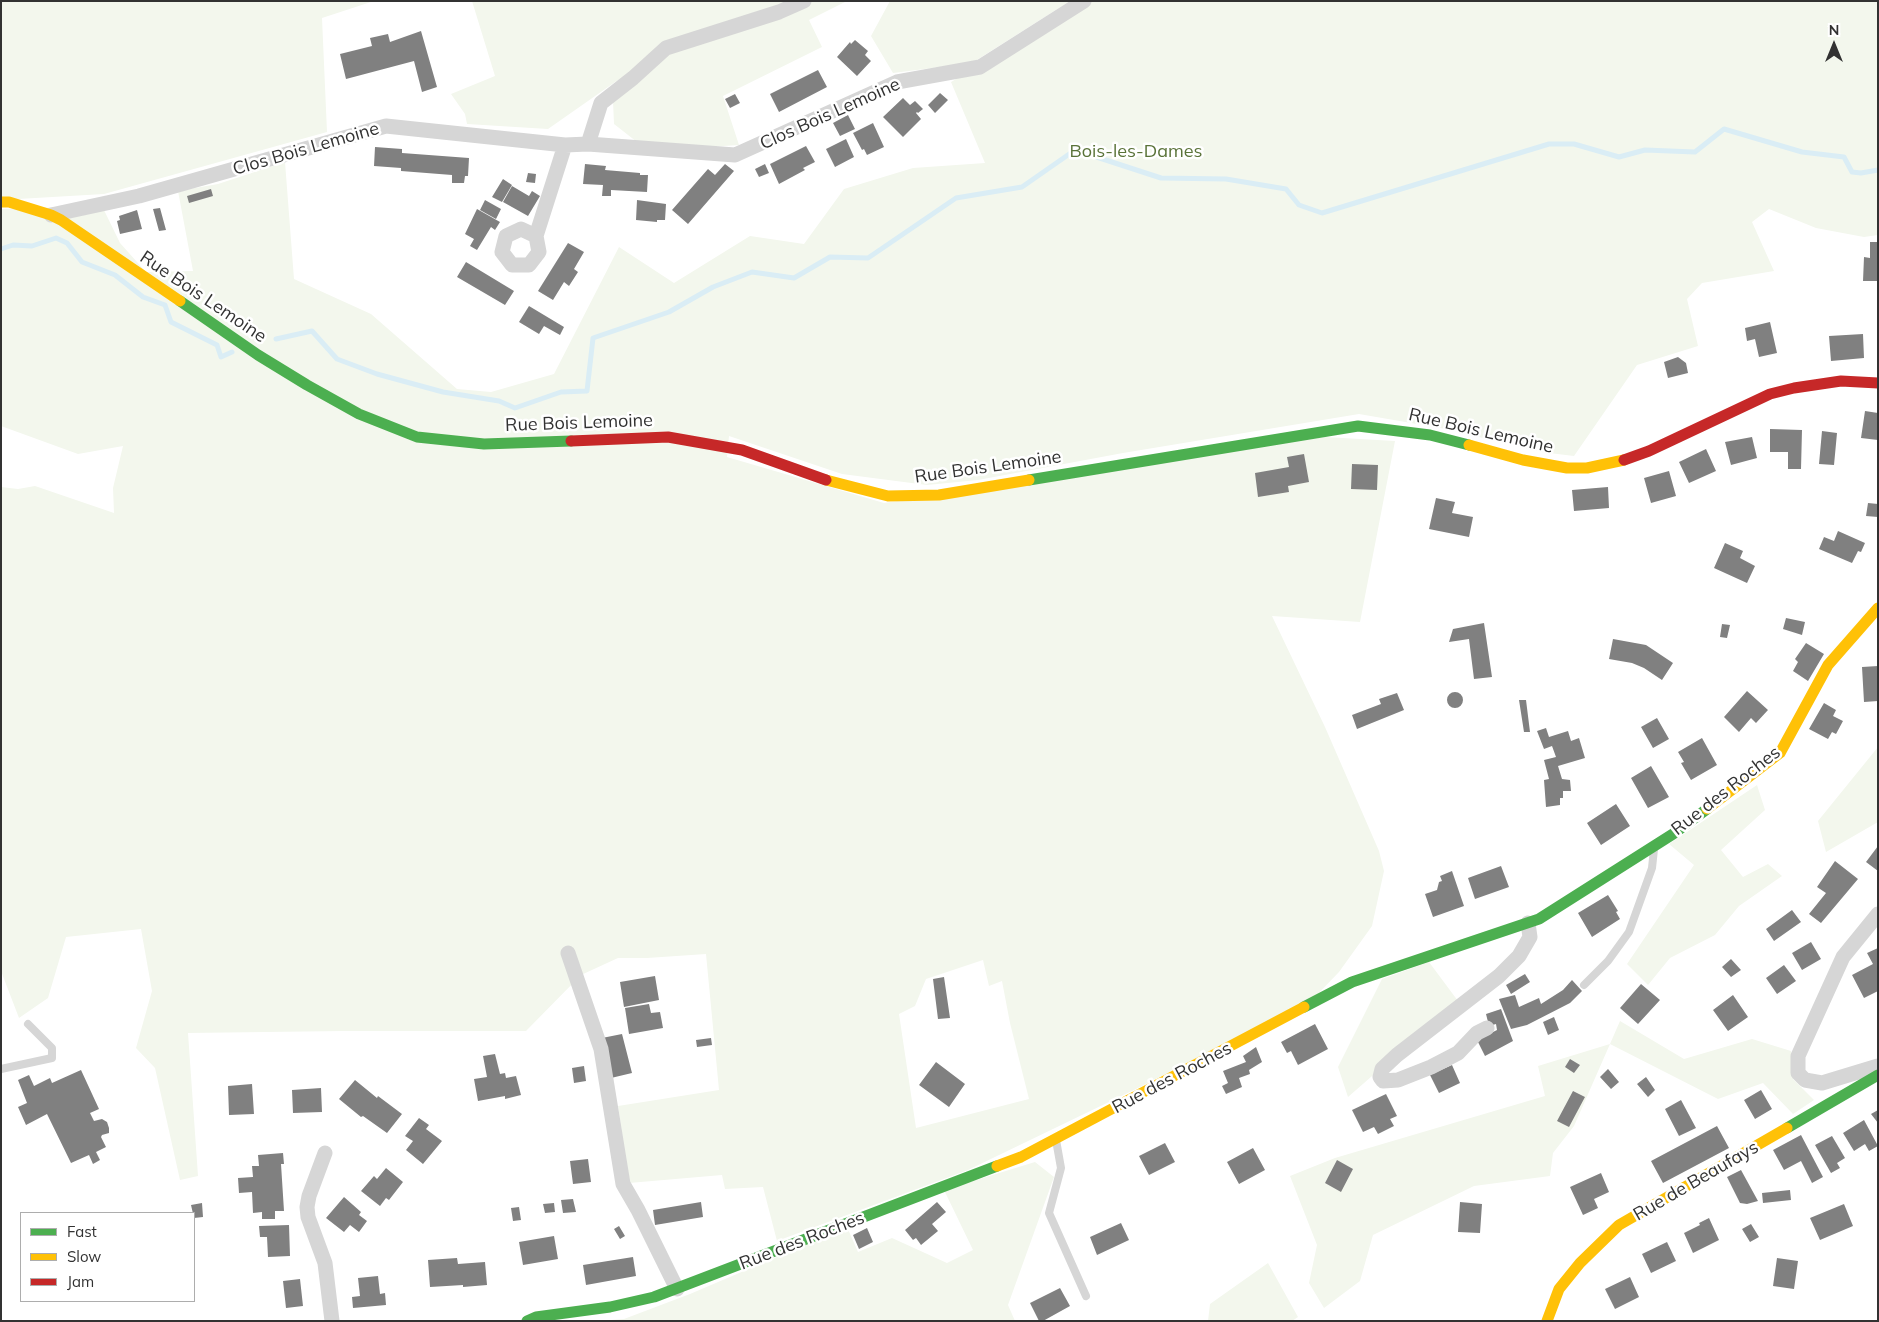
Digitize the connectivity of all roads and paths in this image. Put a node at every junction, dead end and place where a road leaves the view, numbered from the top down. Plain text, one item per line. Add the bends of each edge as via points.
1 (804, 1) edge
2 (1084, 1) edge
3 (588, 144) junction
4 (565, 145) junction
5 (1, 202) edge
6 (51, 215) junction
7 (536, 236) dead end
8 (1878, 383) edge
9 (1878, 608) edge
10 (1654, 845) junction
11 (1878, 914) edge
12 (1528, 923) junction
13 (568, 953) dead end
14 (1584, 985) dead end
15 (28, 1024) dead end
16 (1486, 1028) dead end
17 (1878, 1066) edge
18 (1, 1069) edge
19 (1878, 1075) edge
20 (1056, 1139) junction
21 (325, 1153) dead end
22 (677, 1289) junction
23 (1086, 1296) dead end
24 (332, 1321) edge
25 (526, 1321) edge
26 (1547, 1321) edge

1 - 3 street via 666,48 601,103
2 - 3 street, Clos Bois Lemoine via 980,67 897,82 735,155
3 - 4 street, Clos Bois Lemoine
4 - 6 street, Clos Bois Lemoine via 386,126 139,196
4 - 7 street
5 - 6 street, Rue Bois Lemoine
6 - 8 street, Rue Bois Lemoine via 299,380 359,414 417,437 484,444 668,437 742,450 828,481 888,496 939,495 1358,426 1430,435 1523,460 1587,468 1649,451 1770,394 1841,381
9 - 10 street, Rue des Roches via 1828,665 1780,754
10 - 12 street, Rue des Roches
10 - 14 lane, Rue des Roches via 1652,868 1630,932
11 - 17 street via 1842,957 1798,1056 1798,1072 1805,1080 1822,1083
12 - 16 street via 1530,937 1519,956 1499,976 1398,1055 1382,1069 1380,1077 1383,1081 1398,1080 1431,1067 1458,1053
12 - 20 street, Rue des Roches via 1352,982
13 - 22 street via 601,1049 622,1184
15 - 18 lane via 52,1048 52,1058
19 - 26 street, Rue de Beaufays via 1619,1225 1559,1289
20 - 22 street, Rue des Roches via 1021,1157
20 - 23 lane via 1061,1168 1049,1213
21 - 24 street via 307,1208 325,1263
22 - 25 street, Rue des Roches via 630,1303

